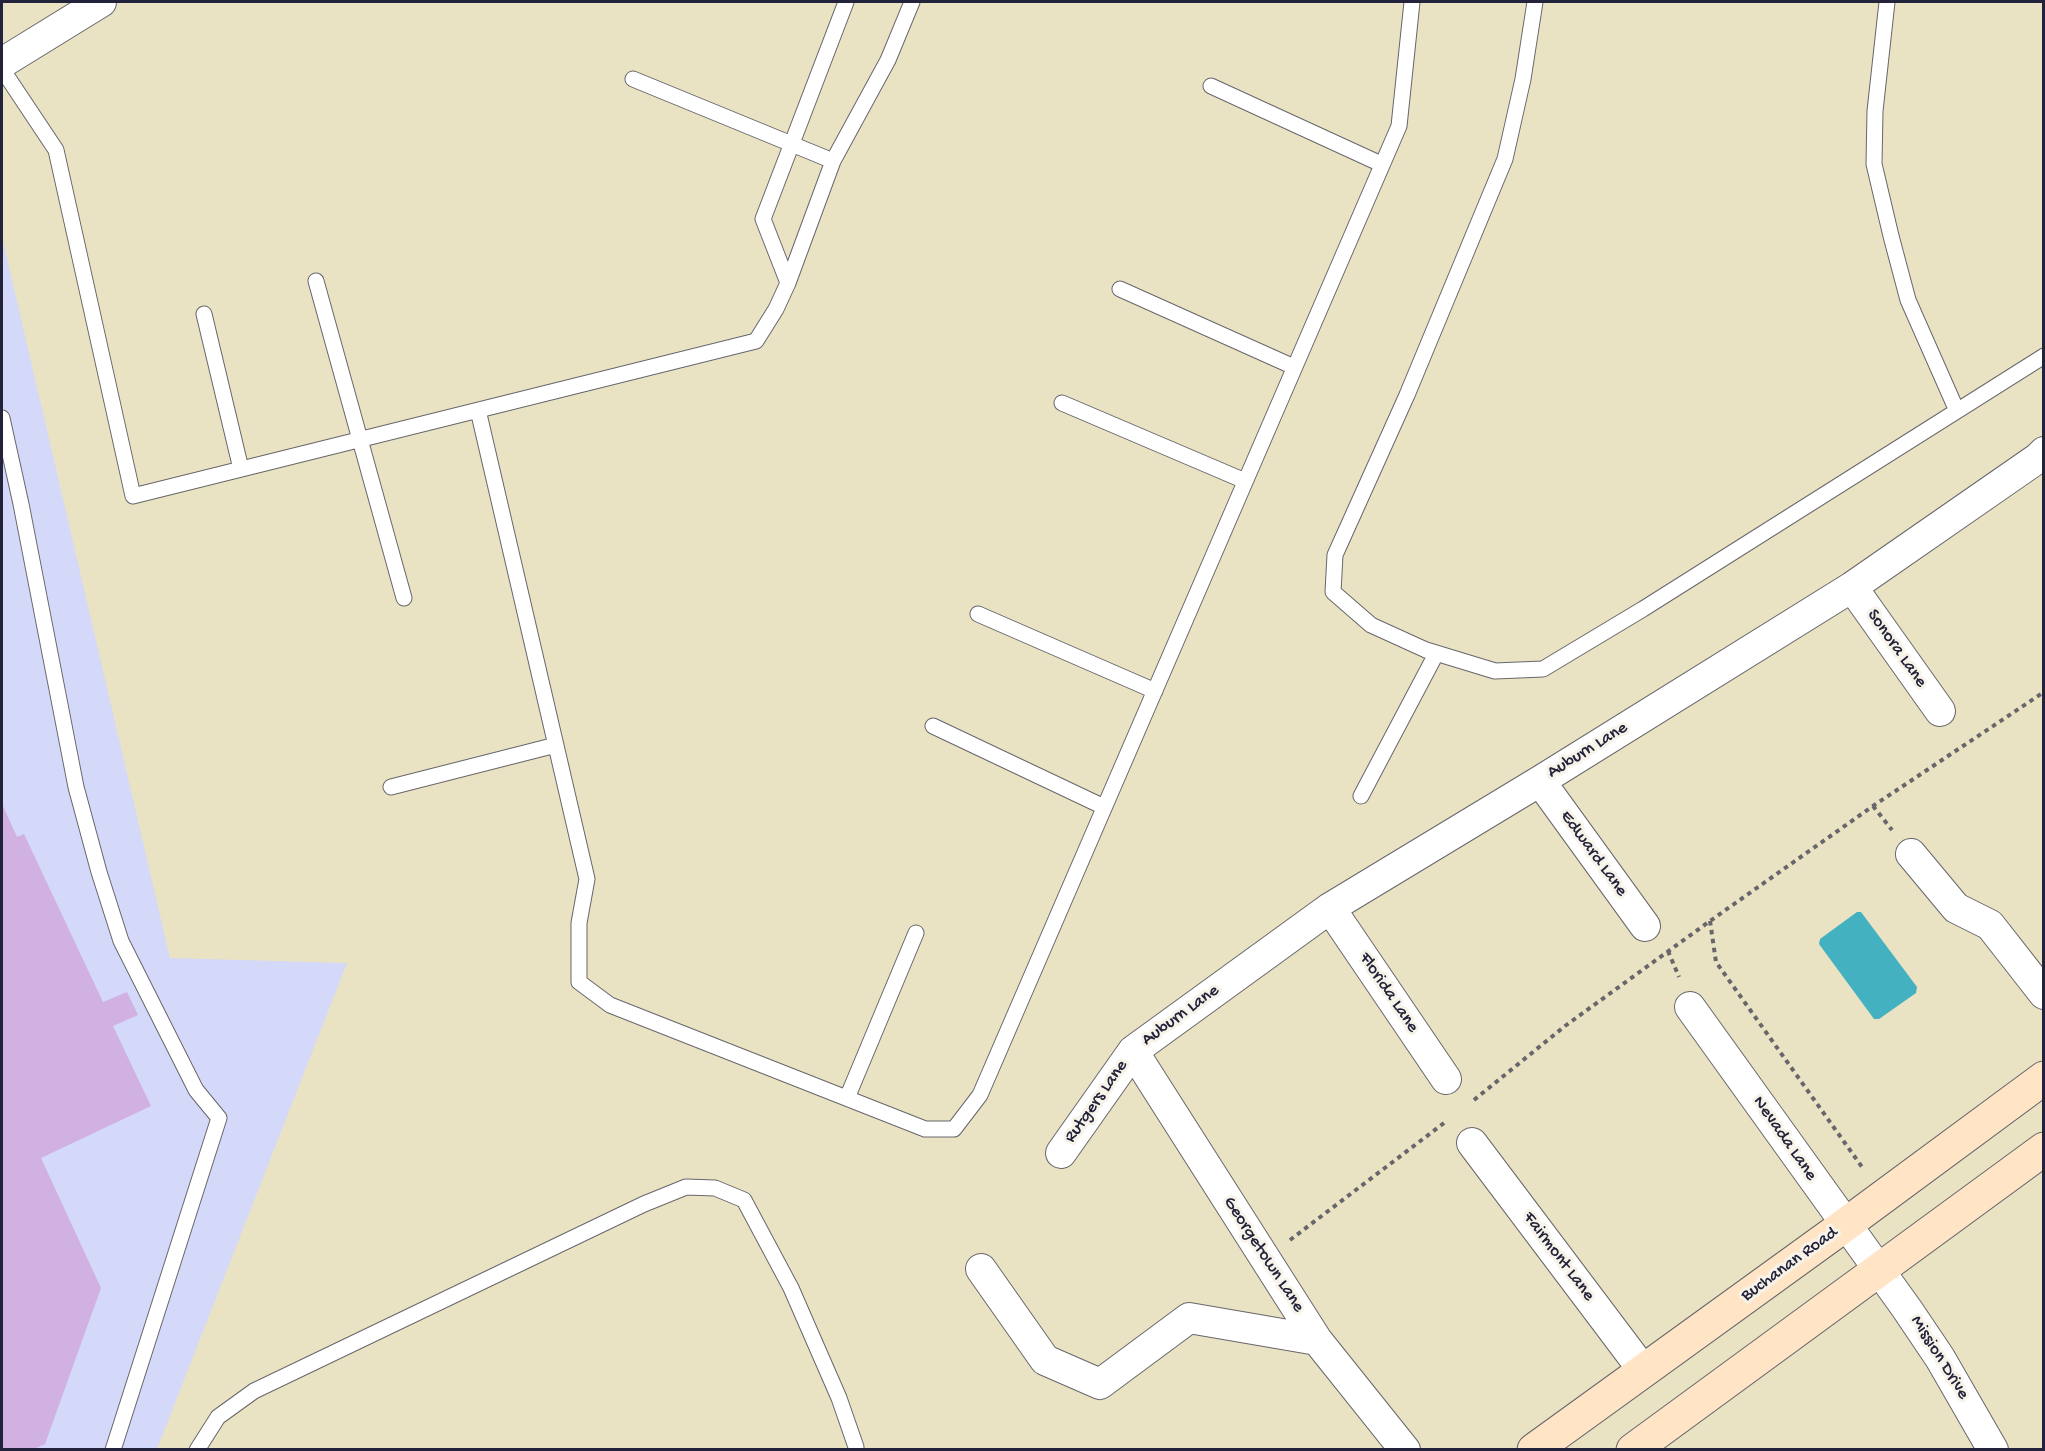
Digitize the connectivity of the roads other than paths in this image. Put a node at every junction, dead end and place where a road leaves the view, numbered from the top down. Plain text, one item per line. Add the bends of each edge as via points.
1 (101, 2) edge
2 (846, 2) edge
3 (912, 2) edge
4 (1412, 2) edge
5 (1535, 2) edge
6 (1887, 2) edge
7 (2, 63) edge
8 (2, 69) edge
9 (633, 79) dead end
10 (1211, 86) dead end
11 (791, 144) junction
12 (833, 161) junction
13 (1382, 164) junction
14 (316, 280) dead end
15 (788, 283) junction
16 (1120, 289) dead end
17 (204, 314) dead end
18 (2043, 356) edge
19 (1294, 367) junction
20 (1062, 403) dead end
21 (478, 410) junction
22 (1957, 411) junction
23 (2, 418) edge
24 (360, 439) junction
25 (2042, 458) edge
26 (242, 469) junction
27 (1245, 481) junction
28 (1852, 587) junction
29 (404, 598) dead end
30 (978, 614) dead end
31 (1436, 654) junction
32 (1155, 691) junction
33 (1940, 711) dead end
34 (933, 726) dead end
35 (556, 745) junction
36 (1540, 781) junction
37 (391, 787) dead end
38 (1361, 796) dead end
39 (1104, 807) junction
40 (1911, 854) dead end
41 (1330, 908) junction
42 (1645, 926) road end
43 (916, 933) dead end
44 (2043, 994) edge
45 (1690, 1007) road end
46 (1133, 1051) junction
47 (2043, 1078) edge
48 (1446, 1079) dead end
49 (847, 1098) junction
50 (1473, 1143) dead end
51 (2043, 1149) edge
52 (1060, 1153) dead end
53 (1845, 1225) junction
54 (981, 1269) dead end
55 (1879, 1270) junction
56 (1317, 1340) junction
57 (1643, 1370) junction
58 (113, 1449) edge
59 (197, 1449) edge
60 (856, 1449) edge
61 (1405, 1449) edge
62 (1534, 1449) edge
63 (1632, 1449) edge
64 (1993, 1449) edge

1 - 7 street
2 - 11 lane
3 - 12 lane via 888,60
4 - 13 lane via 1399,126
5 - 31 lane via 1505,159 1407,395 1335,555 1333,592 1371,625
6 - 22 lane via 1875,111 1874,164 1908,300
8 - 26 lane via 56,150 133,496
9 - 11 lane
10 - 13 lane
11 - 12 lane
11 - 15 lane via 763,219
12 - 15 lane
13 - 19 lane
14 - 24 lane
15 - 21 lane via 756,340
16 - 19 lane
17 - 26 lane
18 - 22 lane
19 - 27 lane
20 - 27 lane
21 - 24 lane
21 - 35 lane
22 - 31 lane via 1543,669 1495,671
23 - 58 lane via 76,787 99,872 121,941 196,1089 219,1118
24 - 26 lane
24 - 29 lane
25 - 28 street, Auburn Lane
27 - 32 lane
28 - 33 street, Sonora Lane
28 - 36 street, Auburn Lane
30 - 32 lane
31 - 38 lane
32 - 39 lane
34 - 39 lane
35 - 37 lane
35 - 49 lane via 587,879 579,923 579,982 610,1005
36 - 41 street, Auburn Lane
36 - 42 street, Edward Lane
39 - 49 lane via 980,1095 954,1129 925,1129
40 - 44 street via 1956,908 1990,924
41 - 46 street, Auburn Lane
41 - 48 street, Florida Lane
43 - 49 lane
45 - 53 street, Nevada Lane
46 - 52 street, Rutgers Lane
46 - 56 street, Georgetown Lane
47 - 53 main road, Buchanan Road
50 - 57 street, Fairmont Lane
51 - 55 main road
53 - 55 street, Nevada Lane
53 - 57 main road, Buchanan Road
54 - 56 street via 1045,1360 1100,1384 1189,1318
55 - 63 main road
55 - 64 street, Mission Drive via 1940,1358
56 - 61 street, Georgetown Lane
57 - 62 main road, Buchanan Road
59 - 60 lane via 218,1417 254,1391 644,1204 695,1187 715,1188 744,1200 791,1288 840,1398

